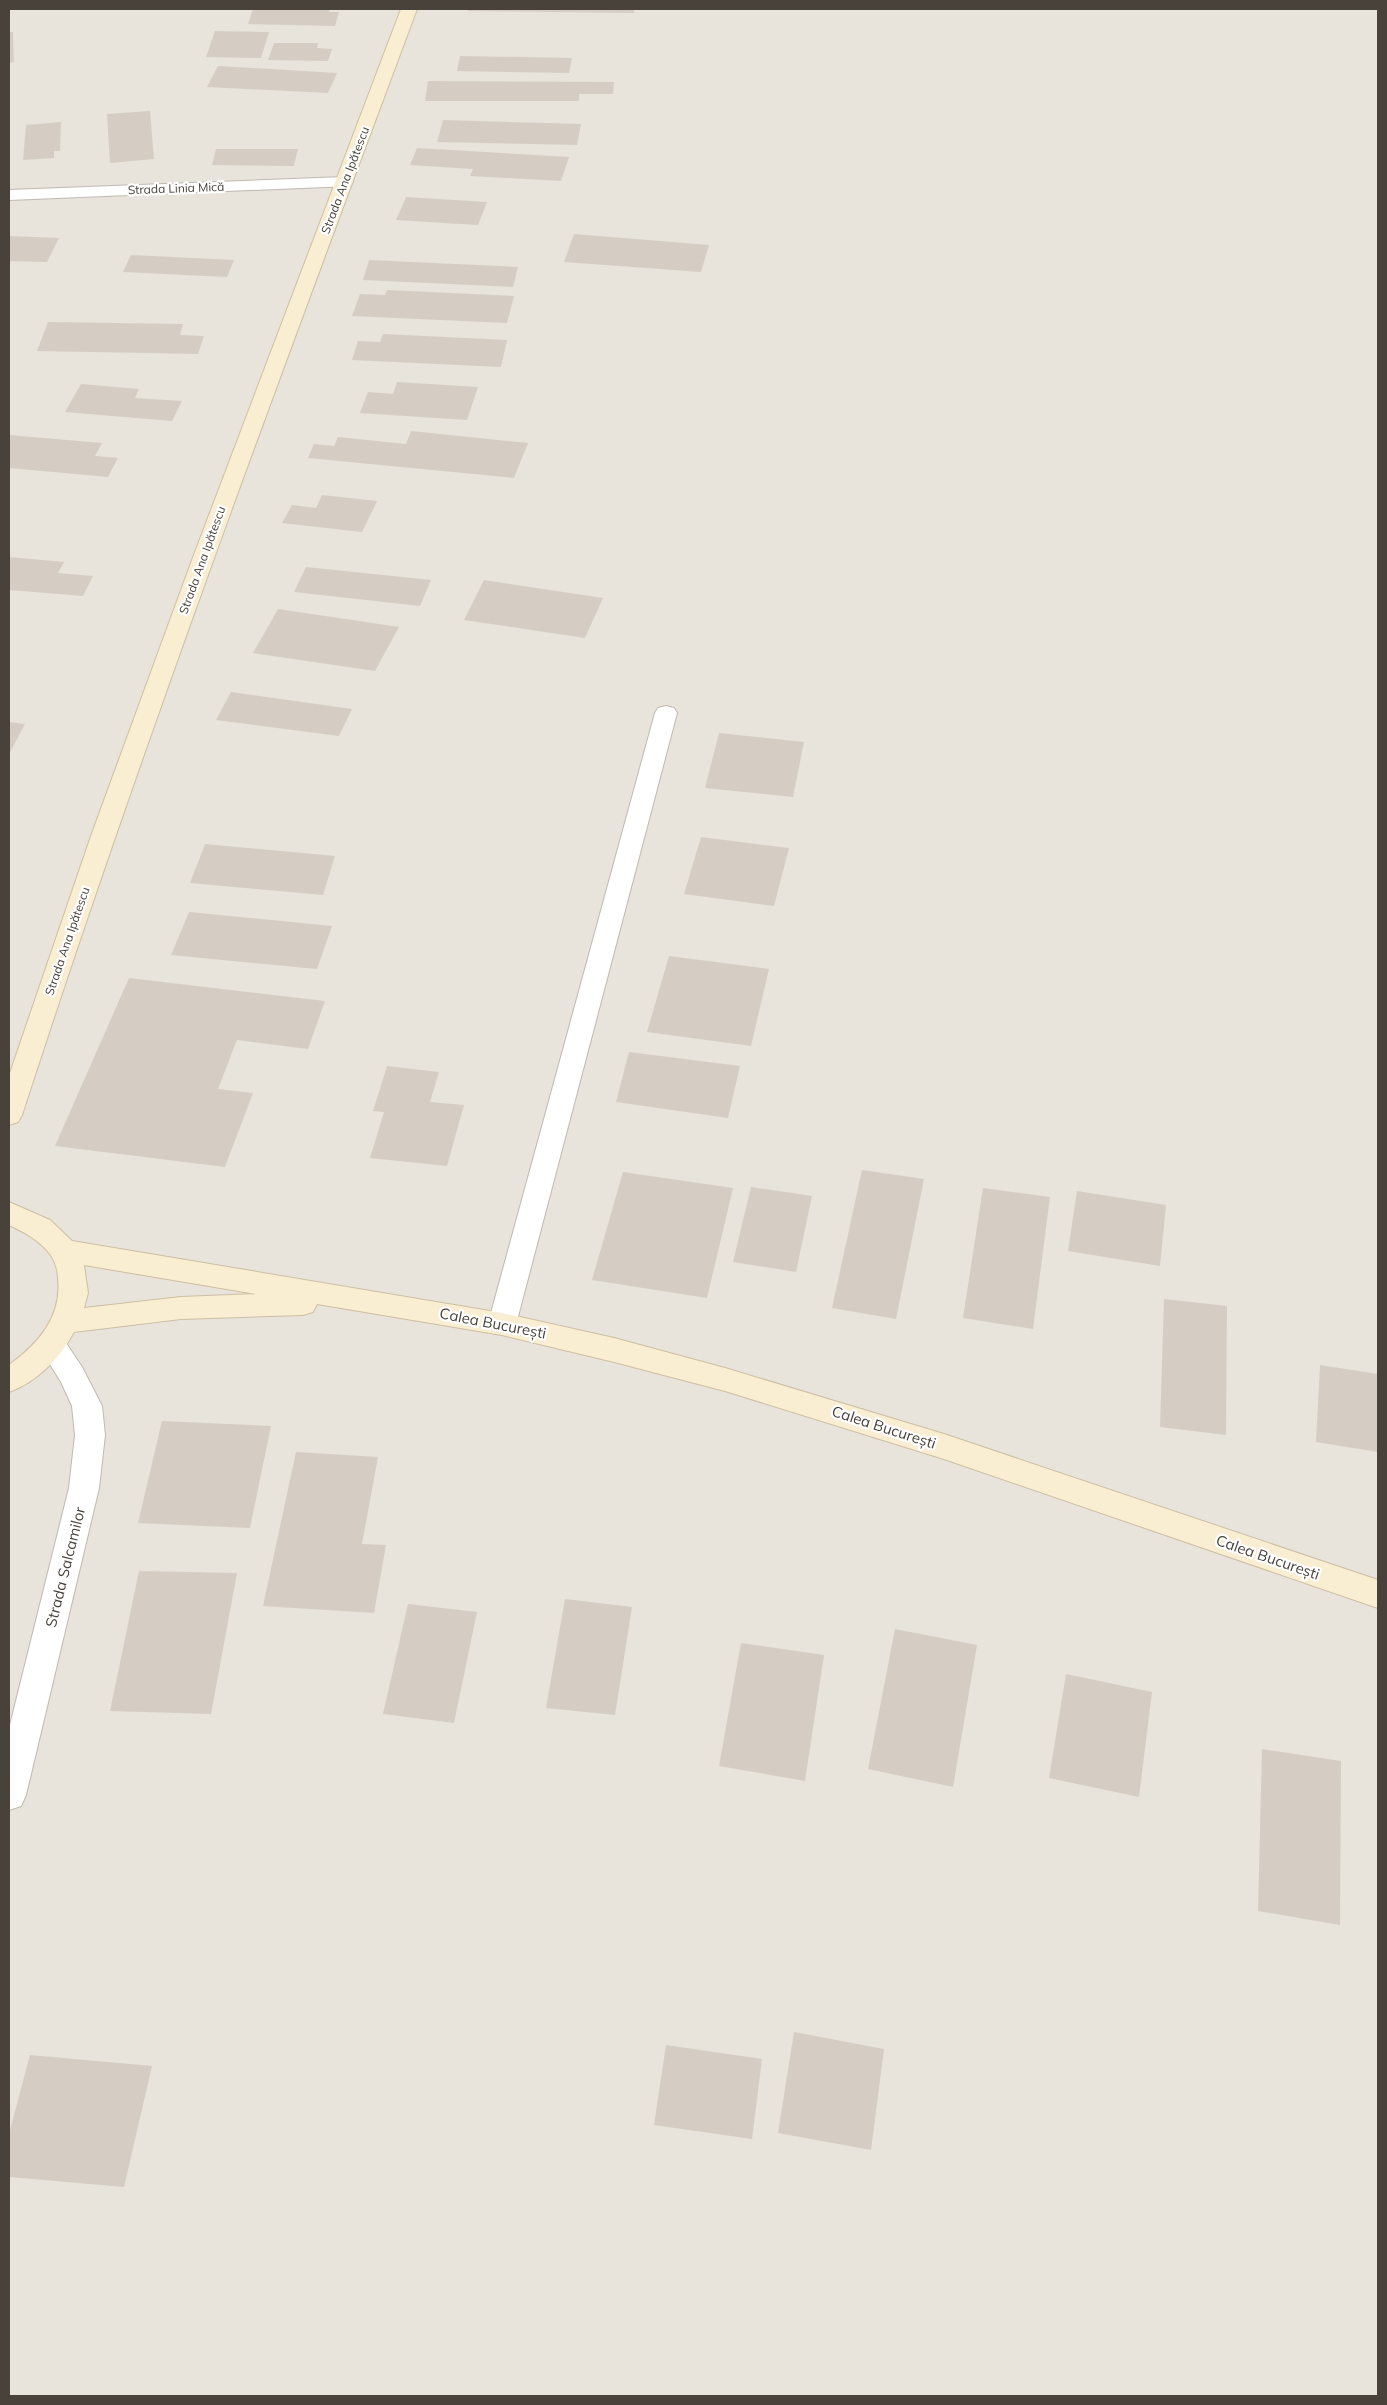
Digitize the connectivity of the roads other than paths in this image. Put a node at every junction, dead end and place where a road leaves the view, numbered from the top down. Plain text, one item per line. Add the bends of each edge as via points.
1 (409, 9) edge
2 (344, 182) junction
3 (9, 195) edge
4 (666, 713) dead end
5 (9, 1115) edge
6 (9, 1213) edge
7 (64, 1251) junction
8 (378, 1304) junction
9 (502, 1324) junction
10 (59, 1334) junction
11 (9, 1380) edge
12 (1378, 1594) edge
13 (9, 1795) edge

1 - 2 main road, Strada Ana Ipătescu
2 - 3 street, Strada Linia Mică
2 - 5 main road, Strada Ana Ipătescu via 189,594 44,1006
4 - 9 street
6 - 7 main road via 30,1220 50,1234
7 - 8 main road, Calea București
7 - 10 main road via 73,1273 74,1296
8 - 9 main road, Calea București
8 - 10 main road, Calea București via 200,1307
9 - 12 main road, Calea București via 690,1369 889,1428
10 - 11 main road via 27,1370
10 - 13 street, Strada Salcamilor via 72,1375 87,1406 90,1435 84,1488

